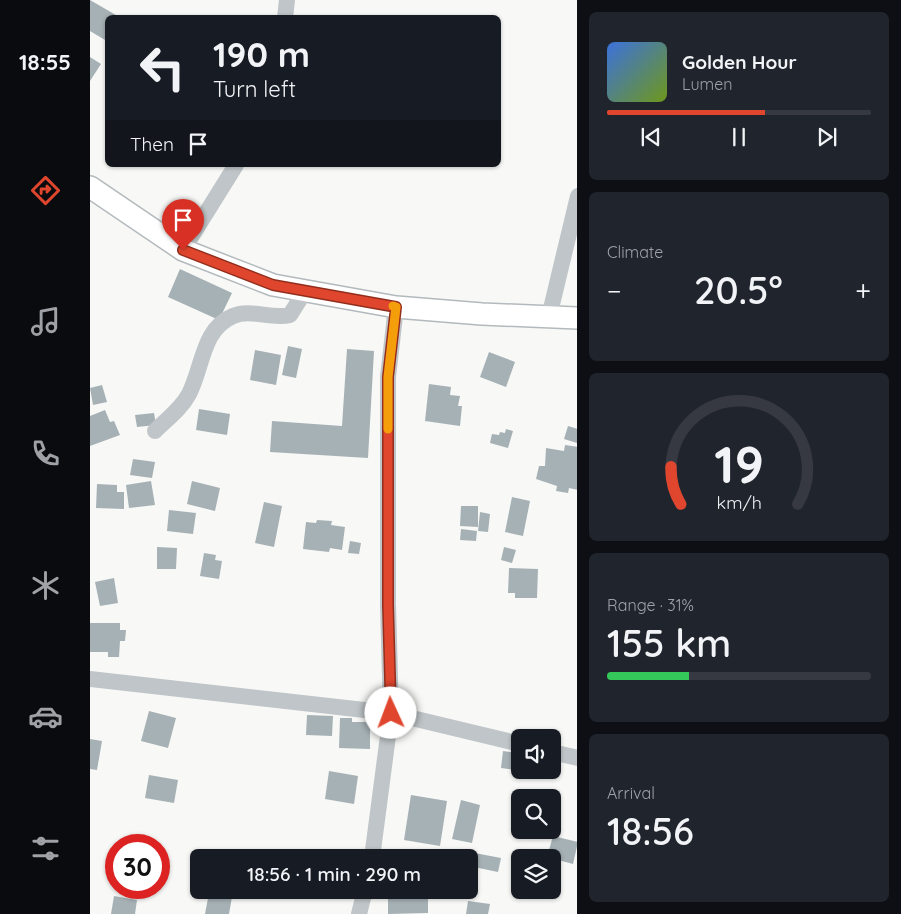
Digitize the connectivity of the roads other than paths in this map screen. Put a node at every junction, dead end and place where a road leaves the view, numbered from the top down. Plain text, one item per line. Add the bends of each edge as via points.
1 (287, 0) edge
2 (285, 15) edge
3 (235, 167) edge
4 (90, 187) edge
5 (577, 196) edge
6 (183, 250) junction
7 (305, 290) junction
8 (396, 307) junction
9 (550, 316) junction
10 (577, 318) edge
11 (155, 431) dead end
12 (90, 679) edge
13 (391, 713) junction
14 (511, 742) edge
15 (561, 754) edge
16 (577, 758) edge
17 (373, 849) edge
18 (363, 899) edge
19 (359, 914) edge

1 - 2 street
3 - 6 street
4 - 6 main road
5 - 9 street
6 - 7 main road via 273,285
7 - 8 main road
7 - 11 street via 290,315 234,315 219,323 210,335 189,394 179,409
8 - 9 main road
8 - 13 street via 388,377
9 - 10 main road
12 - 13 street
13 - 14 street
13 - 17 street
15 - 16 street
18 - 19 street

